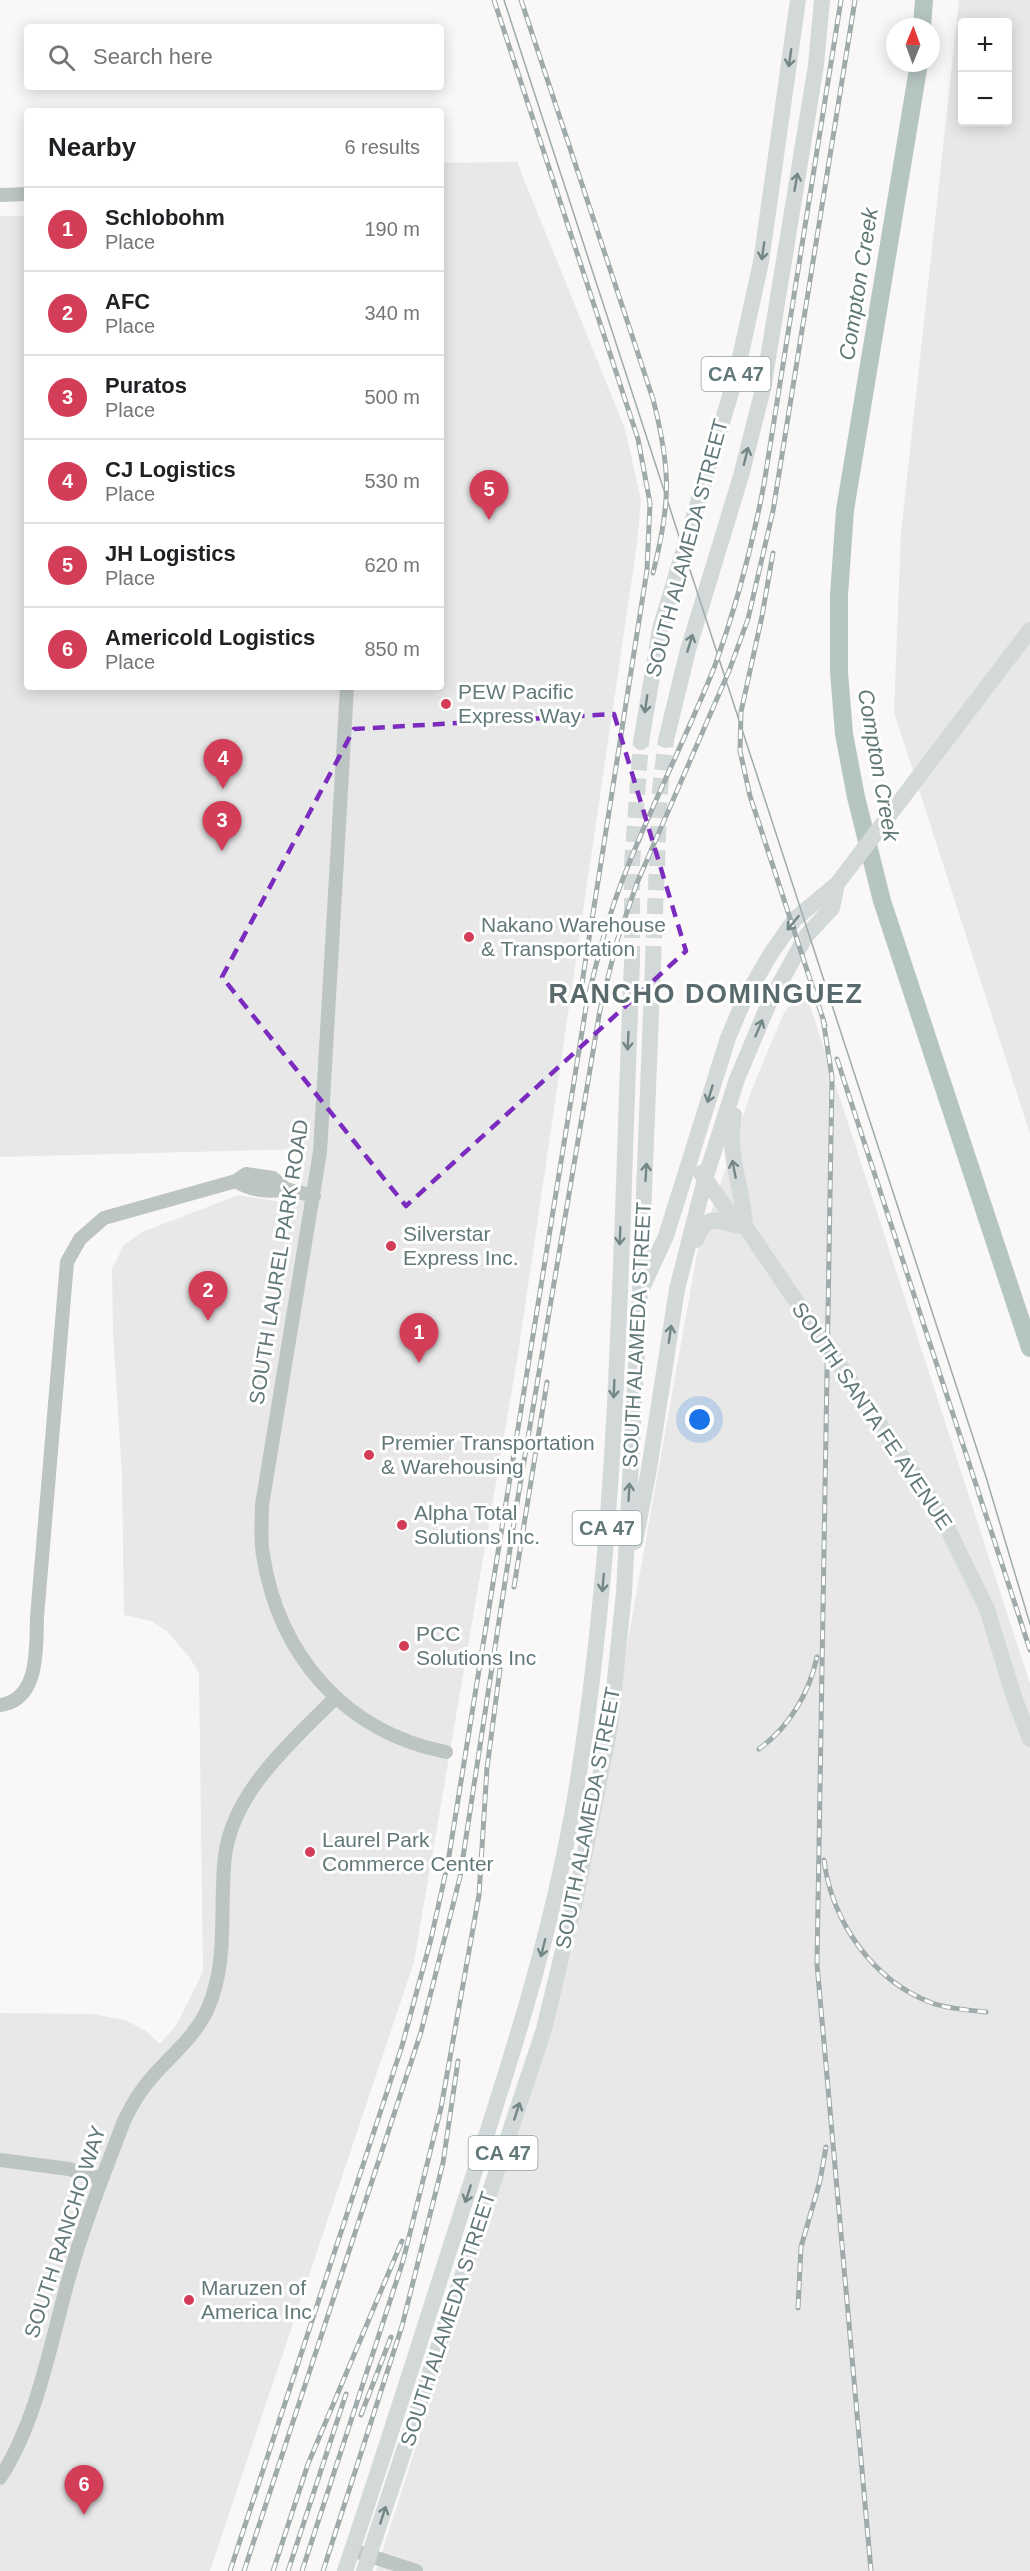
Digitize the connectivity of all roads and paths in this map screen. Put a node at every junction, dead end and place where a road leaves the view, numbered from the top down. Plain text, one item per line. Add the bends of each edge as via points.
1 (798, 0) edge
2 (822, 0) edge
3 (24, 194) edge
4 (0, 195) edge
5 (1030, 630) edge
6 (347, 690) edge
7 (666, 740) tunnel mouth
8 (641, 741) tunnel mouth
9 (837, 884) junction
10 (632, 962) tunnel mouth
11 (653, 962) tunnel mouth
12 (747, 994) junction
13 (769, 1003) junction
14 (737, 1079) junction
15 (692, 1153) junction
16 (705, 1179) junction
17 (314, 1196) junction
18 (745, 1226) junction
19 (677, 1289) junction
20 (640, 1293) junction
21 (616, 1330) junction
22 (624, 1593) junction
23 (334, 1698) junction
24 (0, 1705) edge
25 (1030, 1739) edge
26 (446, 1752) dead end
27 (0, 2160) edge
28 (102, 2179) junction
29 (0, 2478) edge
30 (352, 2550) junction
31 (367, 2563) edge
32 (345, 2571) edge
33 (416, 2571) edge

1 -> 8 main road, SOUTH ALAMEDA STREET / CA 47 via 761,262 736,376 660,629
7 -> 2 main road, SOUTH ALAMEDA STREET / CA 47 via 763,388 816,65
3 - 4 street
5 - 9 main road
6 - 17 street, SOUTH LAUREL PARK ROAD via 320,1152
9 -> 12 main road via 795,919
9 - 13 main road via 832,908 806,936
10 -> 21 main road, SOUTH ALAMEDA STREET / CA 47
20 -> 11 main road, SOUTH ALAMEDA STREET / CA 47
12 - 13 main road
12 -> 15 main road via 728,1038
14 -> 13 main road
14 - 16 main road
18 -> 14 main road via 744,1202 730,1145
15 - 16 main road, SOUTH SANTA FE AVENUE
15 - 20 main road via 666,1236
16 - 18 main road, SOUTH SANTA FE AVENUE
16 - 19 main road
17 - 23 street, SOUTH LAUREL PARK ROAD via 262,1505 262,1553 273,1596 292,1641
17 - 24 street via 286,1189 274,1192 236,1181 104,1218 80,1239 68,1262 35,1668 23,1694
18 - 19 main road via 715,1219 702,1226
18 - 25 main road, SOUTH SANTA FE AVENUE via 939,1511 987,1609
22 -> 19 main road via 650,1469
20 - 21 main road
22 -> 20 main road, SOUTH ALAMEDA STREET / CA 47
21 -> 30 main road, SOUTH ALAMEDA STREET / CA 47 via 603,1588 578,1778 556,1894 523,2023
31 -> 22 main road, SOUTH ALAMEDA STREET / CA 47 via 544,2029 576,1897 610,1727
23 - 26 street, SOUTH LAUREL PARK ROAD via 381,1729 408,1742
23 - 28 street, SOUTH RANCHO WAY via 279,1756 241,1808 226,1854 223,1951 207,2010 135,2099
27 - 28 street via 69,2169
28 - 29 street, SOUTH RANCHO WAY via 72,2264 31,2411
30 - 31 street
30 - 32 main road, SOUTH ALAMEDA STREET / CA 47
31 - 33 street

